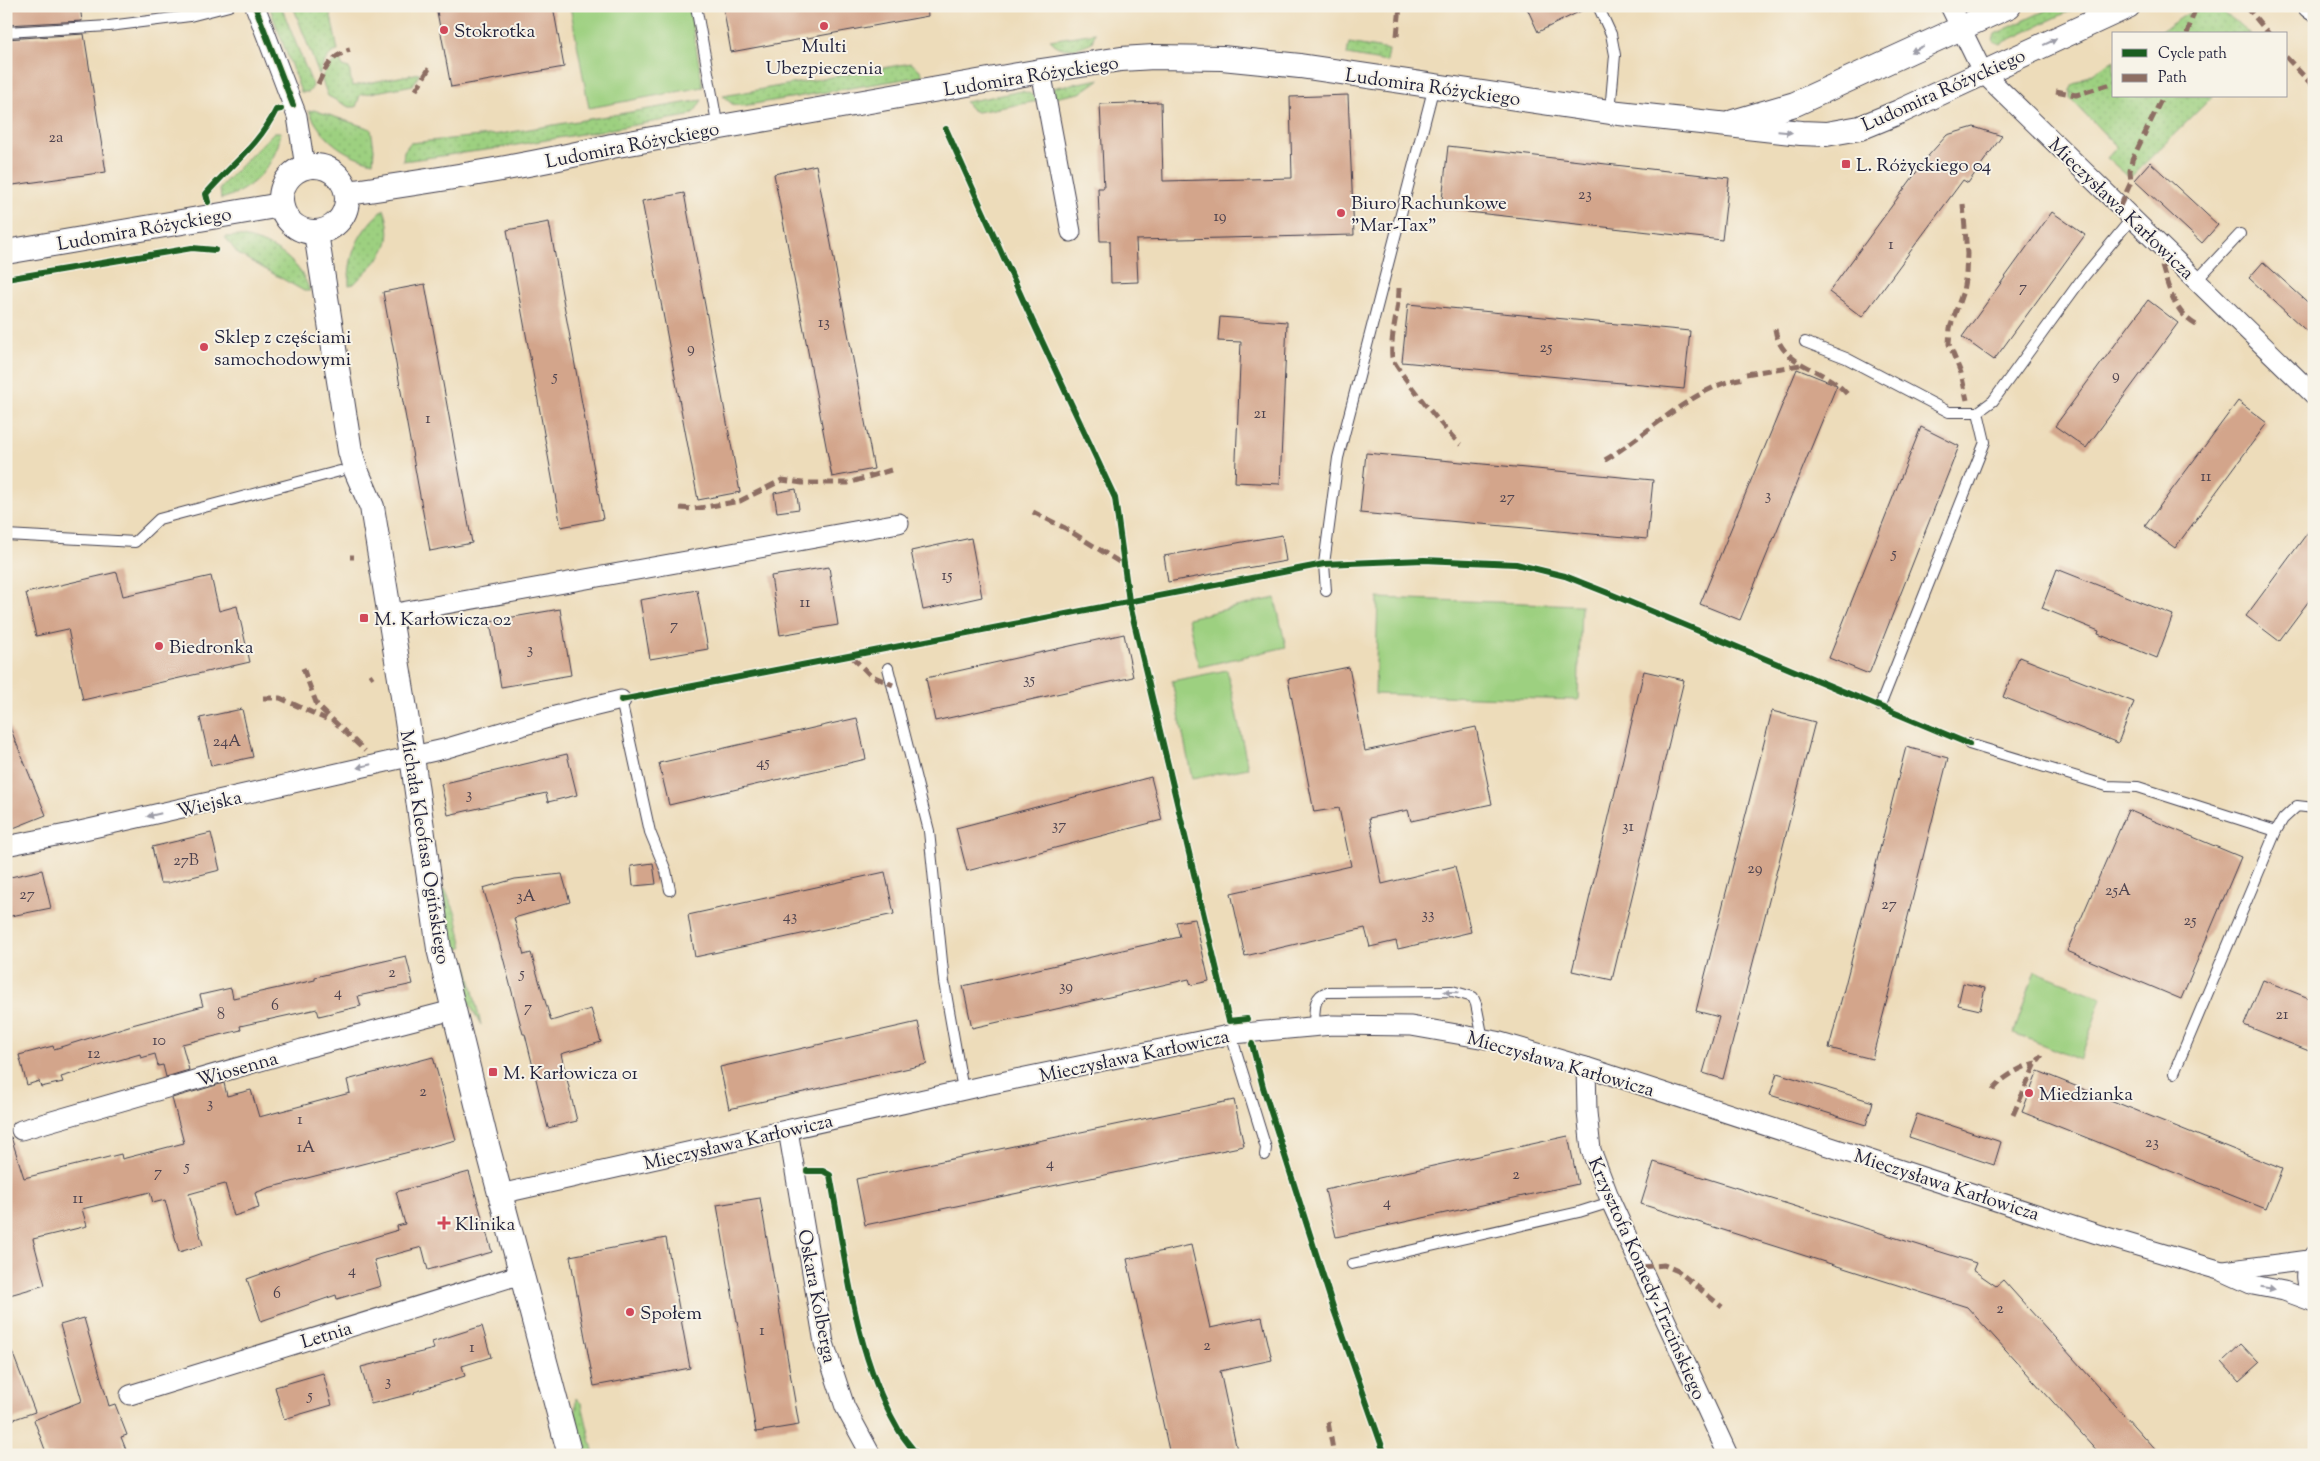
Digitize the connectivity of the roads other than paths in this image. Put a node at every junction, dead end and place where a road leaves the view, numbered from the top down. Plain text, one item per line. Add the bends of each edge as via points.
1 (229, 6) edge
2 (255, 6) edge
3 (696, 6) edge
4 (1598, 6) edge
5 (1950, 6) edge
6 (2009, 6) edge
7 (2128, 6) edge
8 (2310, 6) edge
9 (2314, 9) edge
10 (1961, 28) junction
11 (6, 32) edge
12 (1041, 71) junction
13 (1983, 73) junction
14 (1434, 86) junction
15 (1610, 112) junction
16 (1719, 126) junction
17 (718, 128) junction
18 (305, 167) junction
19 (348, 193) junction
20 (281, 205) junction
21 (2132, 218) junction
22 (1071, 232) dead end
23 (316, 233) junction
24 (2240, 234) dead end
25 (6, 252) edge
26 (2197, 280) junction
27 (1806, 342) dead end
28 (2314, 395) edge
29 (1978, 412) junction
30 (340, 470) dead end
31 (899, 523) dead end
32 (6, 535) edge
33 (1326, 591) dead end
34 (390, 614) junction
35 (888, 668) dead end
36 (621, 700) joint
37 (1880, 706) dead end
38 (1969, 744) dead end
39 (412, 756) junction
40 (2314, 808) edge
41 (2276, 831) junction
42 (6, 846) edge
43 (670, 890) dead end
44 (453, 1010) junction
45 (1314, 1026) junction
46 (1231, 1035) junction
47 (1483, 1039) junction
48 (1586, 1067) junction
49 (2174, 1073) dead end
50 (963, 1090) junction
51 (21, 1130) dead end
52 (788, 1130) junction
53 (1265, 1155) dead end
54 (500, 1194) junction
55 (1611, 1202) junction
56 (2311, 1257) edge
57 (1352, 1264) dead end
58 (2222, 1271) junction
59 (522, 1274) junction
60 (2314, 1302) edge
61 (130, 1395) dead end
62 (570, 1455) edge
63 (871, 1455) edge
64 (1728, 1455) edge

1 - 11 lane via 190,16 109,26
2 - 18 street via 297,116
3 - 17 lane
4 - 15 lane via 1611,34 1615,54
5 - 10 street, Mieczysława Karłowicza
6 - 10 street, Ludomira Różyckiego
13 -> 7 street, Ludomira Różyckiego
8 - 9 street
10 - 13 street, Mieczysława Karłowicza
10 -> 16 street, Ludomira Różyckiego via 1795,104
12 - 14 street, Ludomira Różyckiego via 1121,59 1194,57 1300,66
12 - 17 street, Ludomira Różyckiego
12 - 22 street
16 -> 13 street, Ludomira Różyckiego via 1826,134 1860,128
13 - 21 street, Mieczysława Karłowicza
14 - 15 street, Ludomira Różyckiego
14 - 33 lane via 1338,458 1324,564
15 - 16 street, Ludomira Różyckiego
17 - 19 street, Ludomira Różyckiego via 505,168
18 - 19 street via 319,166 332,170
18 - 20 street via 286,181
19 - 23 street via 348,205 337,225
20 - 23 street via 294,226
20 - 25 street, Ludomira Różyckiego
21 - 26 street, Mieczysława Karłowicza
21 - 29 lane via 2081,280 1993,401
23 - 34 street, Michała Kleofasa Ogińskiego via 350,451 372,507
24 - 26 lane
26 - 28 street, Mieczysława Karłowicza
27 - 29 lane via 1846,358 1949,412
29 - 37 lane via 1985,442
30 - 32 lane via 159,518 135,542
31 - 34 street
34 - 39 street, Michała Kleofasa Ogińskiego
35 - 50 lane via 929,831 944,982
36 - 39 street, Wiejska
36 - 43 lane via 650,832
38 - 41 lane via 2107,786 2138,788
39 -> 42 street, Wiejska
39 - 44 street, Michała Kleofasa Ogińskiego via 434,919
40 - 41 lane via 2297,806
41 - 49 lane
44 - 51 street, Wiosenna via 302,1049
44 - 54 street, Michała Kleofasa Ogińskiego
45 - 46 street, Mieczysława Karłowicza
45 - 47 street, Mieczysława Karłowicza via 1411,1026
47 -> 45 lane via 1473,997 1452,991 1328,992 1321,994 1316,1002
46 - 50 street, Mieczysława Karłowicza
46 - 53 lane via 1266,1148
47 - 48 street, Mieczysława Karłowicza
48 - 55 street, Krzysztofa Komedy-Trzcińskiego via 1591,1150
48 - 58 street, Mieczysława Karłowicza via 2097,1234
50 - 52 street, Mieczysława Karłowicza
52 - 54 street, Mieczysława Karłowicza
52 - 63 street, Oskara Kolberga via 824,1343 845,1407
54 - 59 street, Michała Kleofasa Ogińskiego
55 - 57 lane
55 - 64 street, Krzysztofa Komedy-Trzcińskiego
56 - 58 street, Mieczysława Karłowicza
56 - 60 street via 2305,1275 2307,1290
58 -> 60 street, Mieczysława Karłowicza via 2253,1285 2284,1291
59 - 61 street, Letnia
59 - 62 street, Michała Kleofasa Ogińskiego

